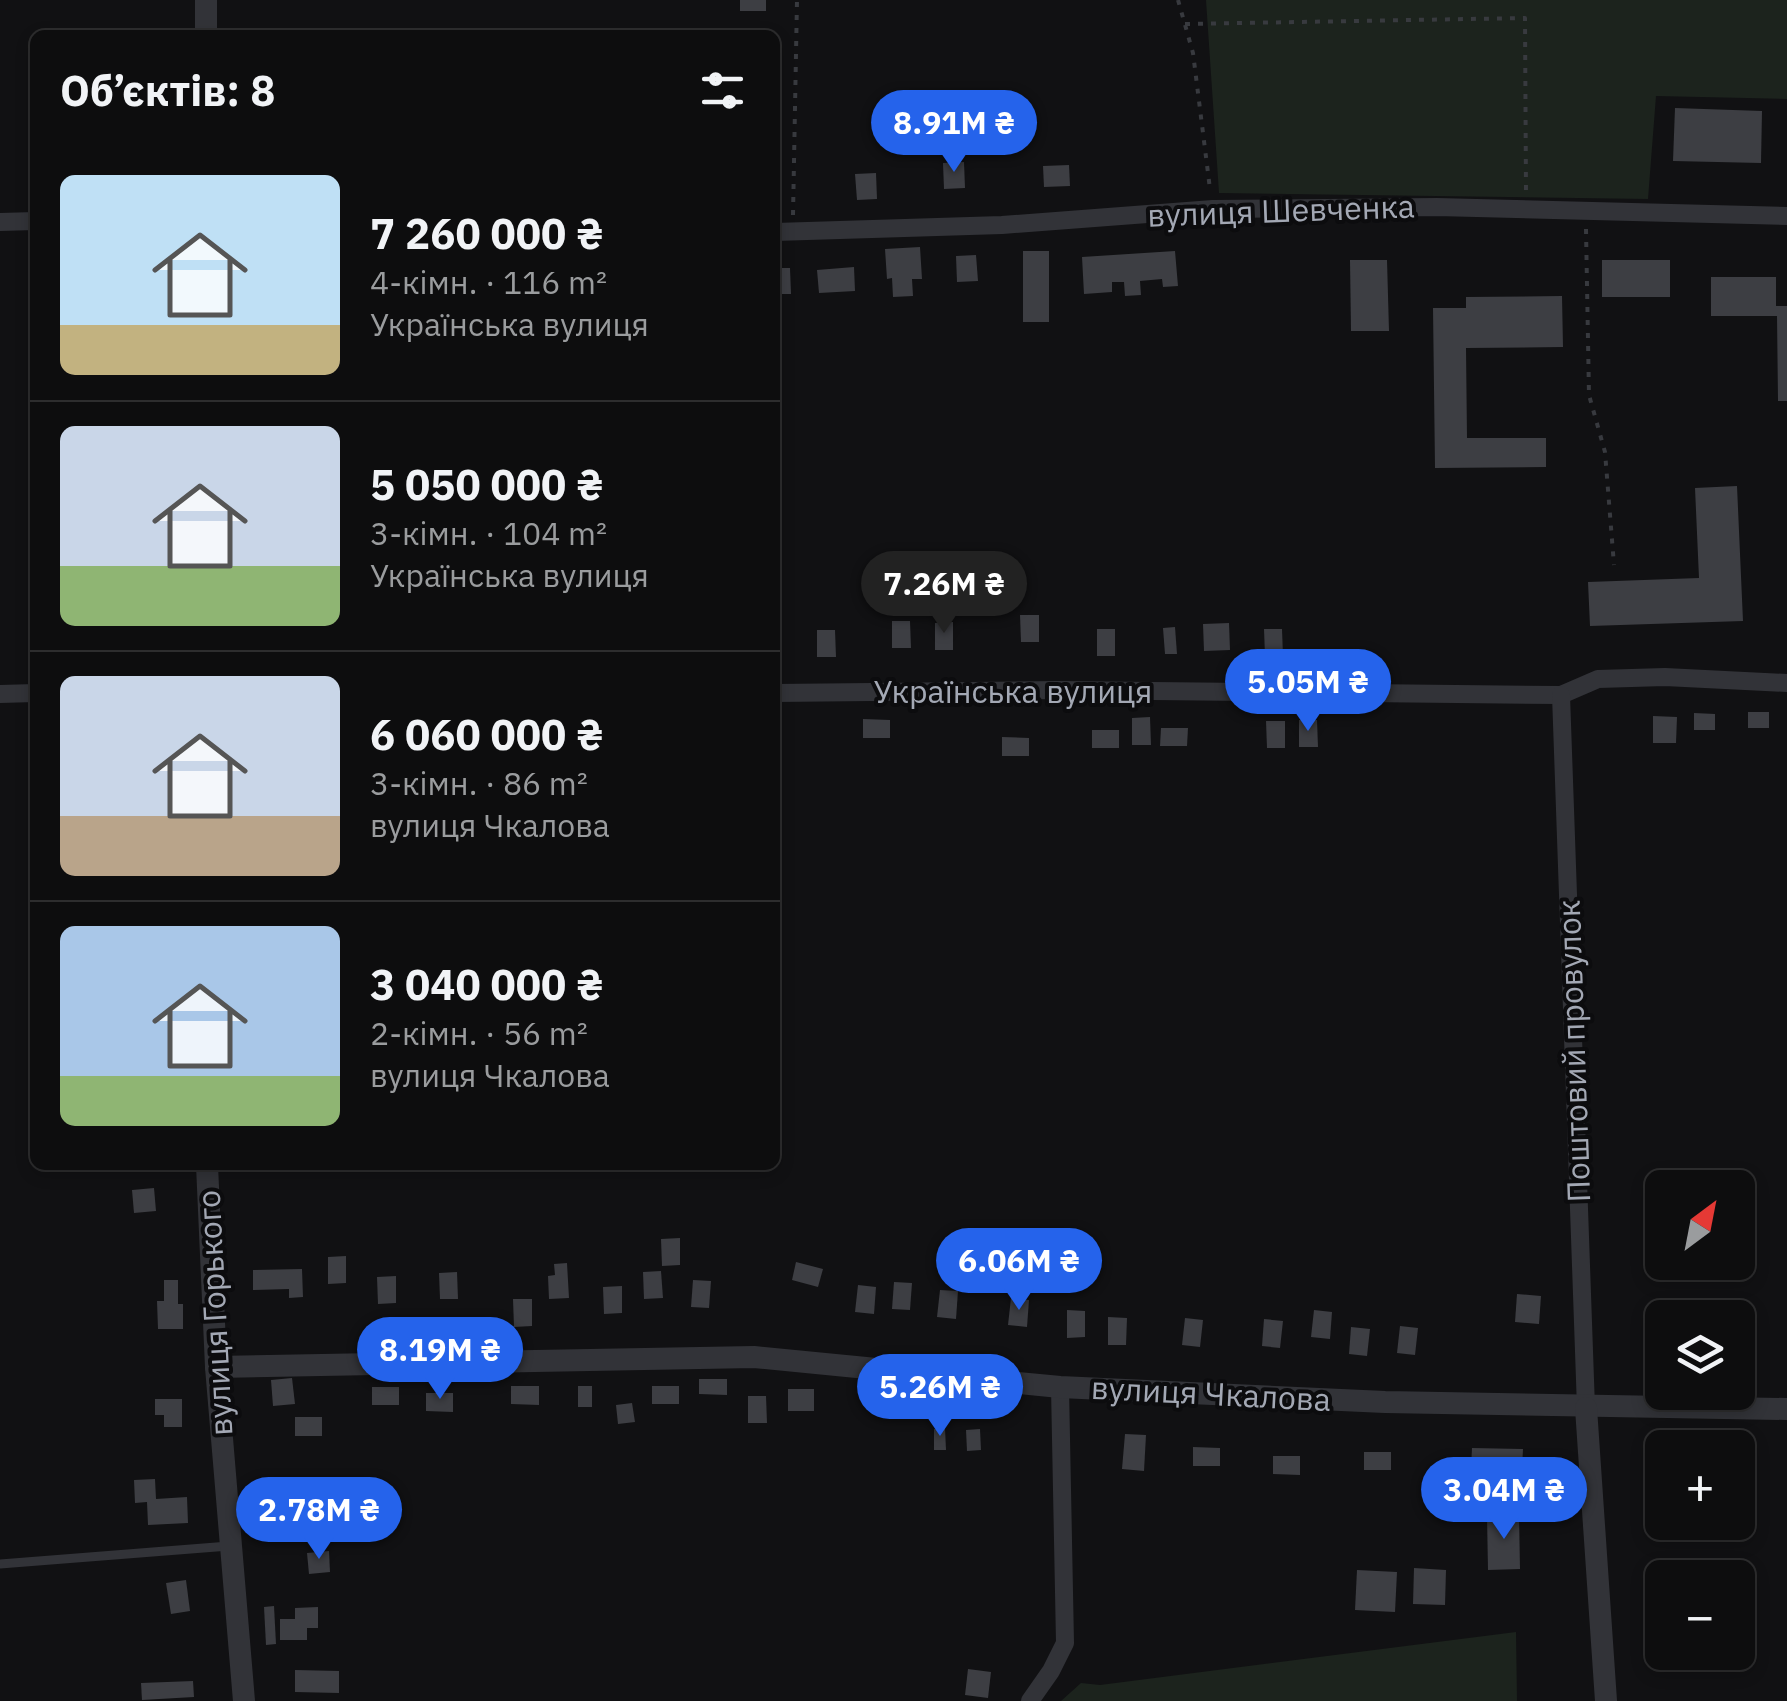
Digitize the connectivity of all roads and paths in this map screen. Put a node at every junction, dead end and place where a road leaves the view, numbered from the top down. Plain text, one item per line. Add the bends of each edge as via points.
1 (206, 0) edge
2 (797, 0) edge
3 (1178, 0) edge
4 (1185, 24) junction
5 (206, 30) edge
6 (1526, 208) junction
7 (1212, 209) junction
8 (1585, 210) junction
9 (1787, 216) edge
10 (30, 221) edge
11 (0, 222) edge
12 (784, 232) edge
13 (1614, 566) dead end
14 (1787, 683) edge
15 (30, 693) edge
16 (780, 693) edge
17 (0, 694) edge
18 (1561, 695) junction
19 (207, 1170) edge
20 (216, 1368) junction
21 (1060, 1387) junction
22 (1586, 1408) junction
23 (1787, 1409) edge
24 (229, 1546) junction
25 (0, 1564) edge
26 (244, 1701) edge
27 (1030, 1701) edge
28 (1606, 1701) edge

1 - 5 street
2 - 12 path
3 - 4 path
4 - 6 path via 1525,18
4 - 7 path
6 - 7 street, вулиця Шевченка
6 - 8 street, вулиця Шевченка
7 - 12 street, вулиця Шевченка
8 - 9 street, вулиця Шевченка
8 - 13 path via 1589,396 1605,452
10 - 11 street
14 - 18 street, Українська вулиця via 1598,679
15 - 17 street
16 - 18 street, Українська вулиця
18 - 22 street, Поштовий провулок
19 - 20 street, вулиця Горького
20 - 21 street, вулиця Чкалова via 754,1356
20 - 24 street, вулиця Горького
21 - 22 street, вулиця Чкалова
21 - 27 street via 1065,1642
22 - 23 street, вулиця Чкалова
22 - 28 street
24 - 25 lane
24 - 26 street, вулиця Горького

